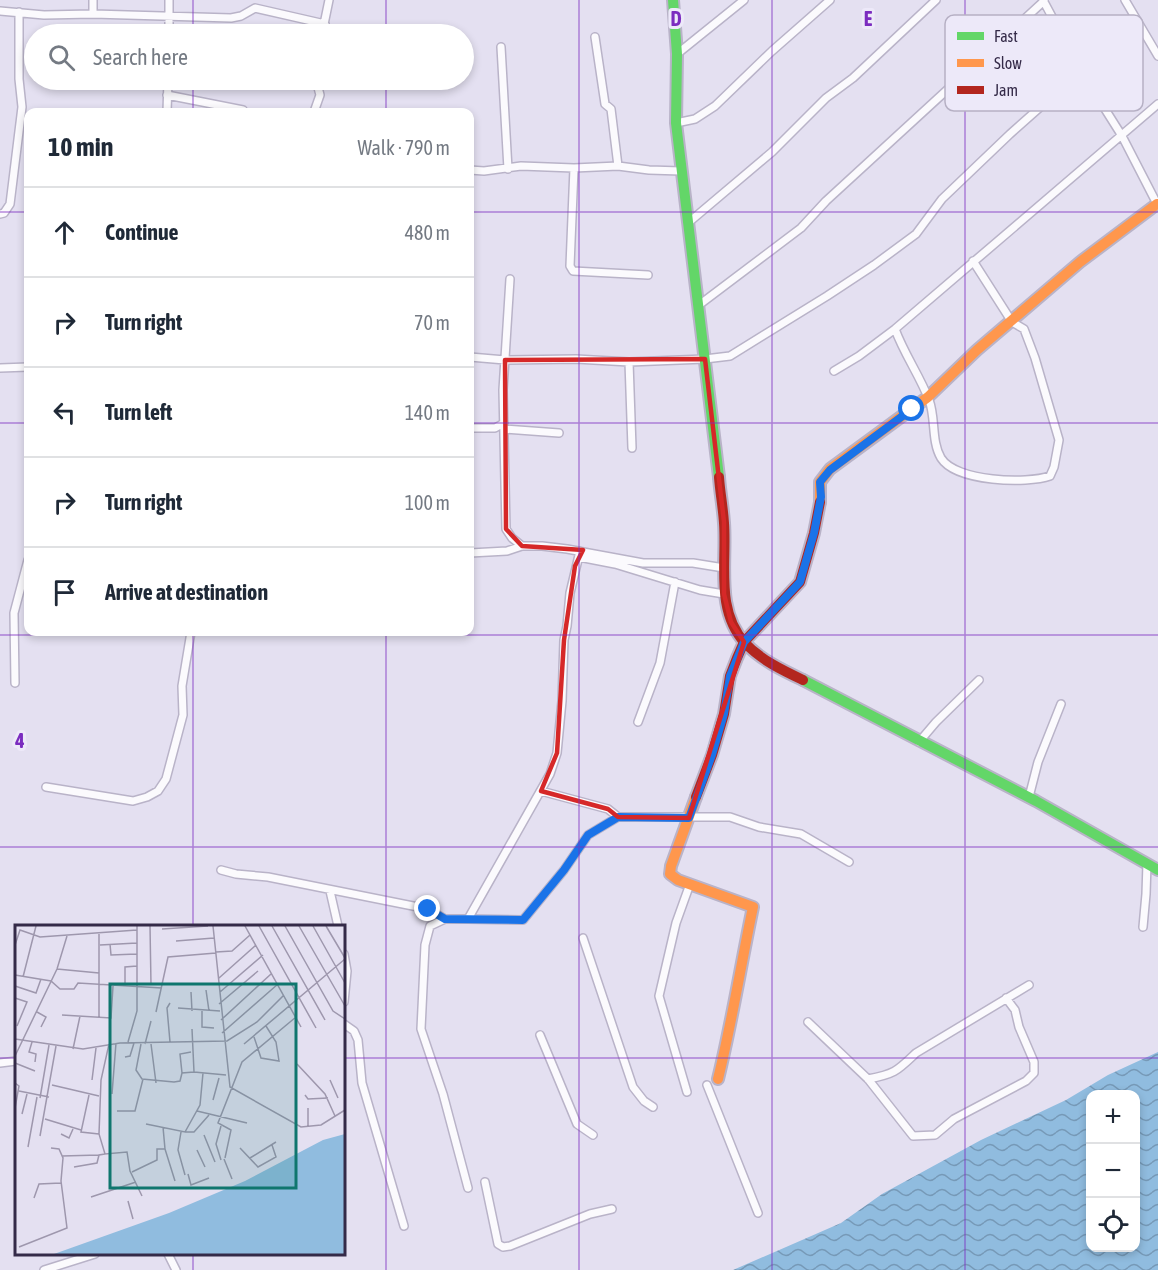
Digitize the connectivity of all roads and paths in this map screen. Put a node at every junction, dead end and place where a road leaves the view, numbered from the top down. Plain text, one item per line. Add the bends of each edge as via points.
1 (93, 0) edge
2 (169, 0) edge
3 (329, 0) edge
4 (673, 0) edge
5 (744, 0) edge
6 (830, 0) edge
7 (936, 0) edge
8 (1125, 0) edge
9 (1044, 1) edge
10 (256, 4) edge
11 (0, 11) edge
12 (20, 12) junction
13 (93, 14) junction
14 (1029, 15) edge
15 (1052, 15) edge
16 (1134, 15) edge
17 (169, 16) junction
18 (169, 24) edge
19 (325, 24) joint
20 (1143, 31) edge
21 (595, 37) dead end
22 (501, 47) dead end
23 (677, 54) junction
24 (1158, 56) edge
25 (167, 90) edge
26 (319, 90) edge
27 (945, 92) edge
28 (167, 95) junction
29 (1158, 104) edge
30 (167, 108) edge
31 (233, 108) edge
32 (315, 108) edge
33 (1036, 111) edge
34 (1107, 111) edge
35 (676, 123) junction
36 (1122, 136) junction
37 (618, 166) junction
38 (508, 168) junction
39 (574, 168) junction
40 (474, 171) edge
41 (681, 171) junction
42 (1157, 205) edge
43 (0, 214) edge
44 (688, 223) junction
45 (973, 261) junction
46 (648, 275) dead end
47 (510, 279) dead end
48 (699, 305) junction
49 (1012, 322) junction
50 (895, 329) junction
51 (474, 357) edge
52 (705, 359) junction
53 (505, 360) junction
54 (629, 362) junction
55 (24, 367) edge
56 (0, 368) edge
57 (834, 371) dead end
58 (928, 397) junction
59 (504, 426) junction
60 (474, 428) edge
61 (559, 433) dead end
62 (632, 448) dead end
63 (522, 546) junction
64 (474, 553) edge
65 (580, 554) junction
66 (724, 568) junction
67 (24, 575) edge
68 (675, 582) junction
69 (724, 594) junction
70 (190, 636) edge
71 (744, 642) junction
72 (979, 680) dead end
73 (15, 683) dead end
74 (1061, 704) dead end
75 (638, 722) dead end
76 (919, 742) junction
77 (46, 787) dead end
78 (541, 791) junction
79 (1029, 797) junction
80 (618, 817) junction
81 (689, 818) junction
82 (849, 862) dead end
83 (1146, 863) junction
84 (221, 870) dead end
85 (1158, 870) edge
86 (690, 884) junction
87 (330, 891) junction
88 (445, 919) junction
89 (468, 919) junction
90 (338, 925) edge
91 (1143, 927) dead end
92 (583, 938) dead end
93 (345, 960) edge
94 (1029, 985) dead end
95 (345, 992) edge
96 (1006, 998) junction
97 (808, 1022) dead end
98 (345, 1025) edge
99 (540, 1035) dead end
100 (15, 1061) edge
101 (0, 1063) edge
102 (717, 1079) dead end
103 (868, 1079) junction
104 (707, 1085) dead end
105 (687, 1092) dead end
106 (653, 1107) dead end
107 (593, 1135) dead end
108 (485, 1182) dead end
109 (468, 1188) dead end
110 (612, 1209) dead end
111 (758, 1213) dead end
112 (404, 1226) dead end
113 (92, 1255) edge
114 (168, 1255) edge
115 (44, 1270) edge
116 (176, 1270) edge

1 - 13 street
2 - 17 street
3 - 19 street
4 - 23 street
5 - 23 street
6 - 35 street via 715,106 695,119
7 - 44 street via 772,152
8 - 16 street
9 - 14 street
9 - 15 street
10 - 17 street via 242,16 231,18
10 - 19 street
11 - 12 street
12 - 13 street
12 - 43 street via 22,107 10,204
13 - 17 street
17 - 18 street
20 - 24 street
21 - 37 street via 604,104 611,109
22 - 38 street
23 - 35 street
25 - 28 street
26 - 32 street
27 - 48 street via 801,228
28 - 30 street
28 - 31 street
29 - 36 street
33 - 52 street via 942,199 916,234 827,296 730,356
34 - 36 street
35 - 41 street
36 - 42 street
36 - 45 street
37 - 39 street
37 - 41 street
38 - 39 street
38 - 40 street
39 - 46 street via 570,266 573,271
41 - 44 street
42 - 49 street via 1080,262
44 - 48 street
45 - 49 street
45 - 50 street
47 - 53 street
48 - 52 street
49 - 58 street
49 - 58 street via 1024,329 1059,440 1050,476 1039,480 979,478 950,466 939,450
50 - 57 street
50 - 58 street
51 - 53 street
52 - 54 street
52 - 66 street via 724,522
53 - 54 street
53 - 59 street
54 - 62 street
55 - 56 street
58 - 71 street via 830,470 820,482 814,533 800,582
59 - 60 street
59 - 61 street
59 - 63 street via 506,529
63 - 64 street
63 - 65 street
65 - 66 street
65 - 68 street
65 - 78 street via 564,640 557,753
66 - 69 street
67 - 73 street via 14,612
68 - 69 street
68 - 75 street via 660,663
69 - 71 street via 731,622
70 - 77 street via 182,686 183,715 166,779 158,791 134,801
71 - 76 street via 765,661
71 - 81 street via 730,676 724,714
72 - 76 street
74 - 79 street
76 - 79 street
78 - 80 street via 608,809
78 - 89 street
79 - 83 street
80 - 81 street
80 - 89 street via 588,835 523,920
81 - 82 street via 730,817 801,834
81 - 86 street via 670,874
83 - 85 street
83 - 91 street
84 - 87 street
86 - 102 street via 753,907
86 - 105 street via 676,923 659,996
87 - 88 street via 428,909
87 - 90 street
88 - 89 street
88 - 109 street via 430,927 425,945 421,1029
92 - 106 street via 633,1087
93 - 95 street
94 - 96 street
96 - 103 street via 916,1053 902,1068
96 - 103 street via 1015,1010 1034,1062 1034,1073 954,1119 934,1135 913,1136
97 - 103 street
98 - 112 street via 358,1040 362,1083
99 - 107 street via 577,1124
100 - 101 street
104 - 111 street
108 - 110 street via 494,1230 498,1244 503,1247
113 - 115 street
114 - 116 street

